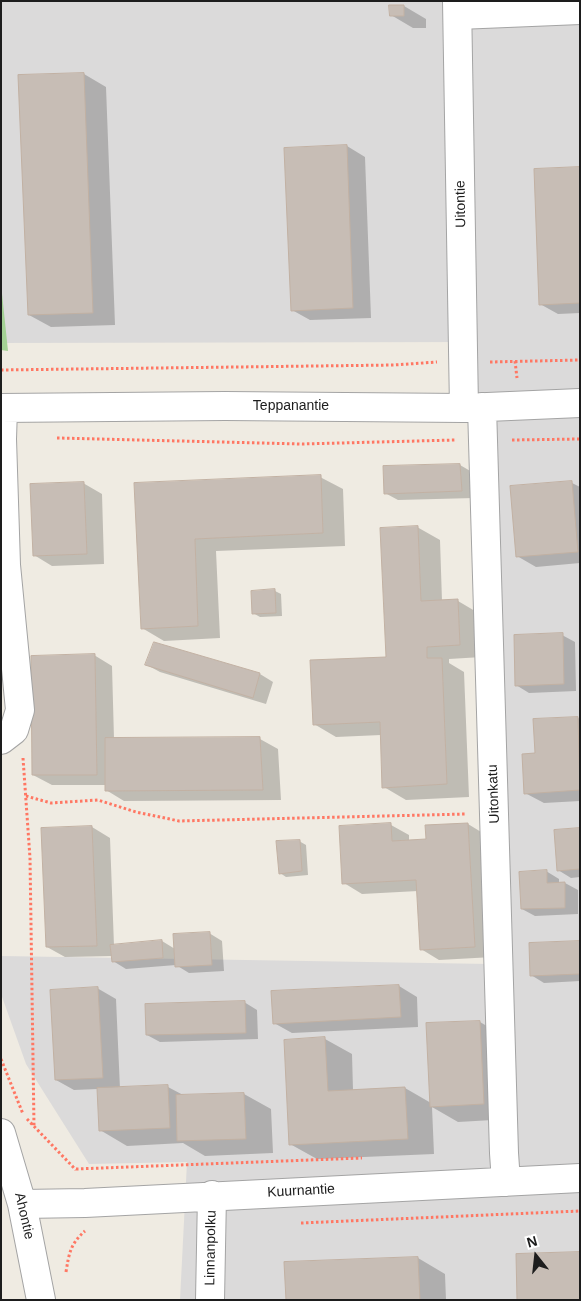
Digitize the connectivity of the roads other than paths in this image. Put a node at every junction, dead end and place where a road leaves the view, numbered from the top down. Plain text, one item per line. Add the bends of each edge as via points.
1 (458, 8) edge
2 (580, 10) edge
3 (580, 403) edge
4 (473, 407) junction
5 (2, 408) edge
6 (8, 660) edge
7 (1, 740) edge
8 (1, 1133) edge
9 (580, 1178) edge
10 (506, 1182) junction
11 (212, 1195) junction
12 (22, 1204) junction
13 (41, 1300) edge
14 (210, 1300) edge

1 - 2 street
1 - 4 street, Uitontie via 463,362
3 - 4 street, Teppanantie
4 - 5 street, Teppanantie
4 - 10 street, Uitonkatu via 484,440
5 - 6 street
6 - 7 street via 20,710 14,730
8 - 12 street, Ahontie
9 - 10 street, Kuurnantie
10 - 11 street, Kuurnantie
11 - 12 street, Kuurnantie
11 - 14 street, Linnanpolku
12 - 13 street, Ahontie

